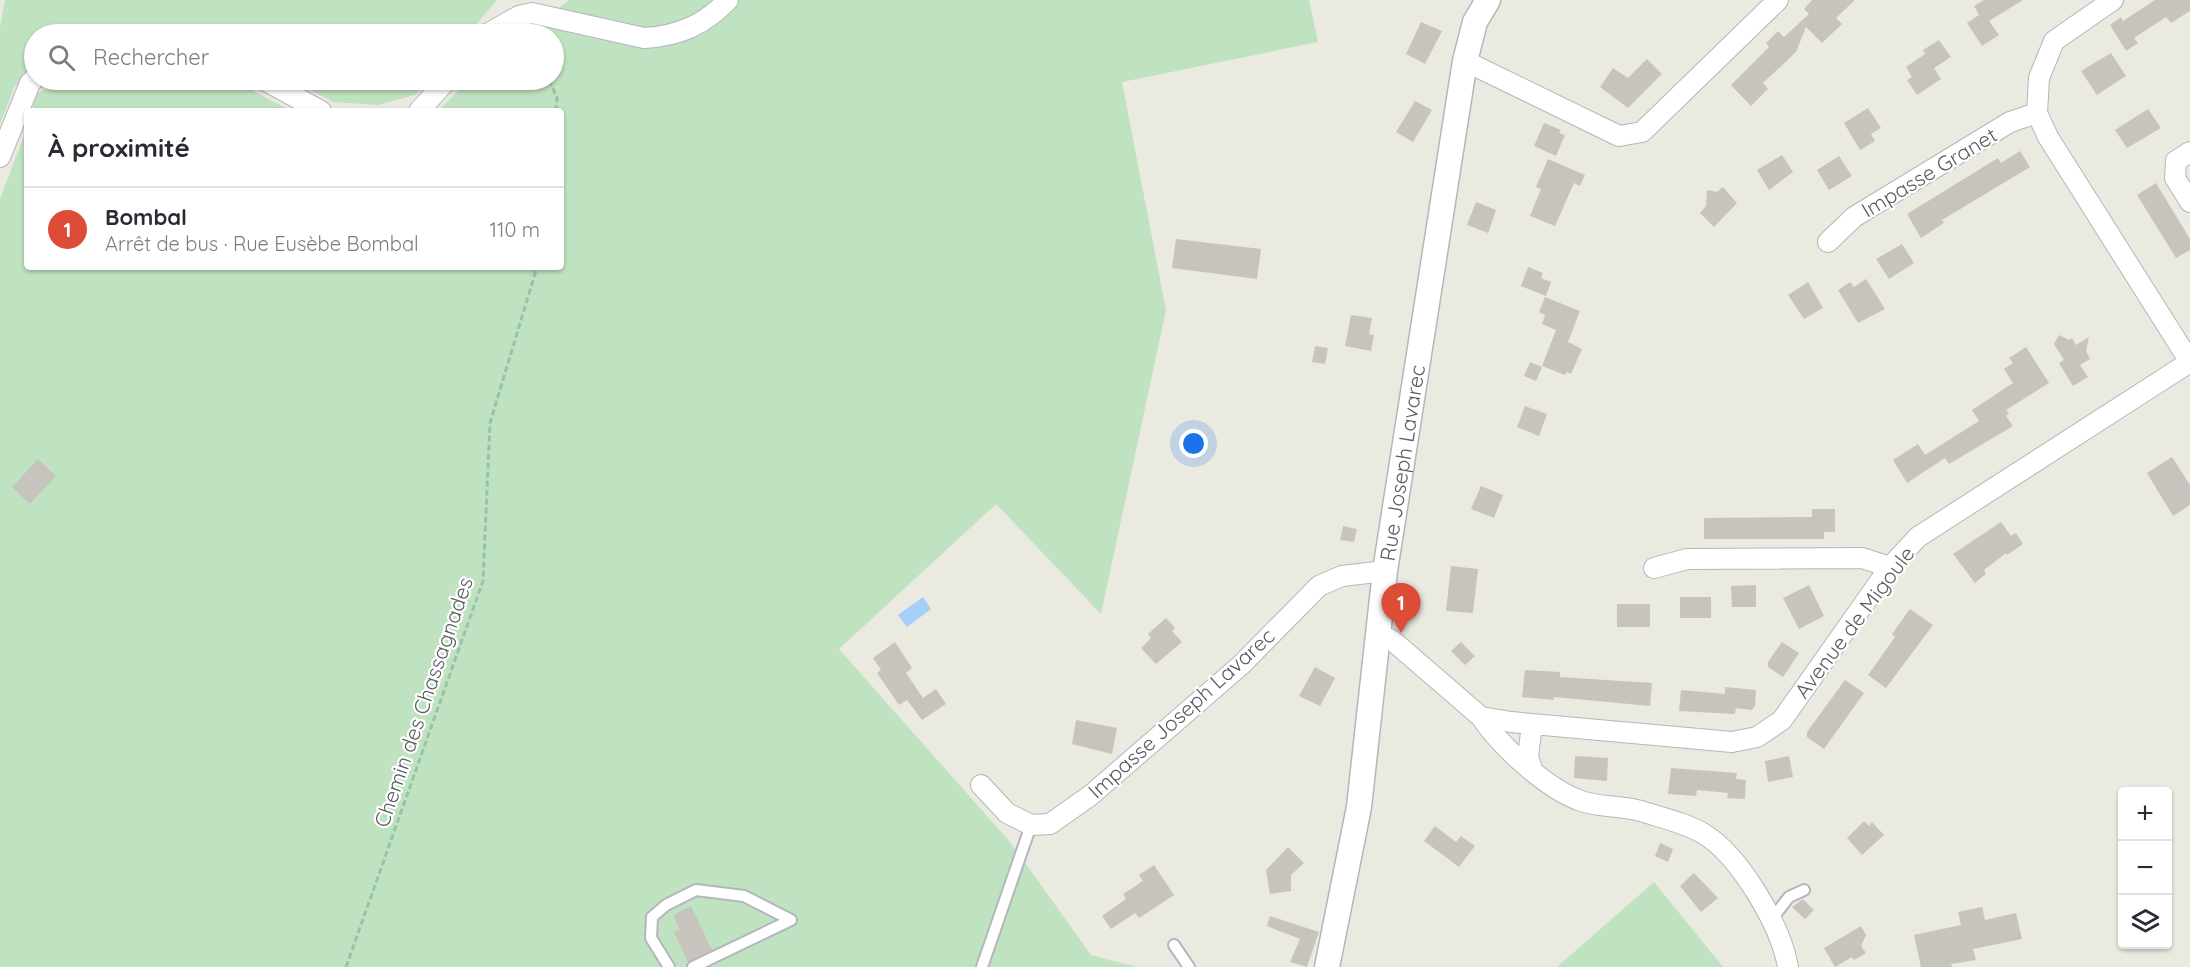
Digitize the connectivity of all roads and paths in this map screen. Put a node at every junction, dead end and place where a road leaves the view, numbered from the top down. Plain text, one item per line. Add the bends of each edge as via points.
1 (728, 0) edge
2 (1488, 0) edge
3 (1778, 0) edge
4 (2113, 0) edge
5 (527, 9) edge
6 (503, 24) edge
7 (1465, 61) junction
8 (27, 90) edge
9 (282, 90) edge
10 (438, 90) edge
11 (553, 90) edge
12 (315, 108) edge
13 (422, 108) edge
14 (556, 108) edge
15 (2037, 113) junction
16 (2190, 152) edge
17 (0, 157) edge
18 (2190, 202) edge
19 (1828, 242) dead end
20 (536, 270) edge
21 (2190, 362) edge
22 (1890, 567) junction
23 (1654, 568) dead end
24 (1385, 571) junction
25 (1377, 633) junction
26 (1481, 717) junction
27 (1532, 724) junction
28 (1532, 769) junction
29 (981, 785) dead end
30 (1031, 825) junction
31 (1804, 890) dead end
32 (1771, 920) junction
33 (1174, 945) dead end
34 (346, 967) edge
35 (669, 967) edge
36 (693, 967) edge
37 (982, 967) edge
38 (1189, 967) edge
39 (1327, 967) edge
40 (1788, 967) edge

1 - 5 street via 701,23 683,32 644,38
2 - 7 street, Rue Joseph Lavarec via 1475,22
3 - 7 street via 1642,132 1619,136
4 - 15 street via 2054,41 2039,78
5 - 6 street
7 - 24 street, Rue Joseph Lavarec
8 - 17 street
9 - 12 street
10 - 13 street
11 - 14 path
15 - 19 street, Impasse Granet via 2010,122 1854,217
15 - 21 street
16 - 18 street via 2176,160 2175,178
20 - 34 path, Chemin des Chassagnades via 489,423 483,581
21 - 22 street, Avenue de Migoule via 1918,537
22 - 23 street via 1862,558 1687,559
22 - 27 street, Avenue de Migoule via 1782,720 1757,737 1732,742
24 - 25 street, Rue Joseph Lavarec
24 - 30 street, Impasse Joseph Lavarec via 1342,576 1319,586 1241,665 1091,795 1050,824
25 - 26 street via 1393,641
25 - 39 street, Rue Joseph Lavarec via 1359,807
26 - 27 street, Avenue de Migoule
26 - 28 street
27 - 28 street via 1528,757
28 - 32 street via 1549,785 1582,801 1642,811 1704,834 1739,867
29 - 30 street via 1007,813
30 - 37 lane
31 - 32 lane via 1789,897
32 - 40 street
33 - 38 lane
35 - 36 lane via 651,938 652,917 666,904 696,890 744,896 791,920

